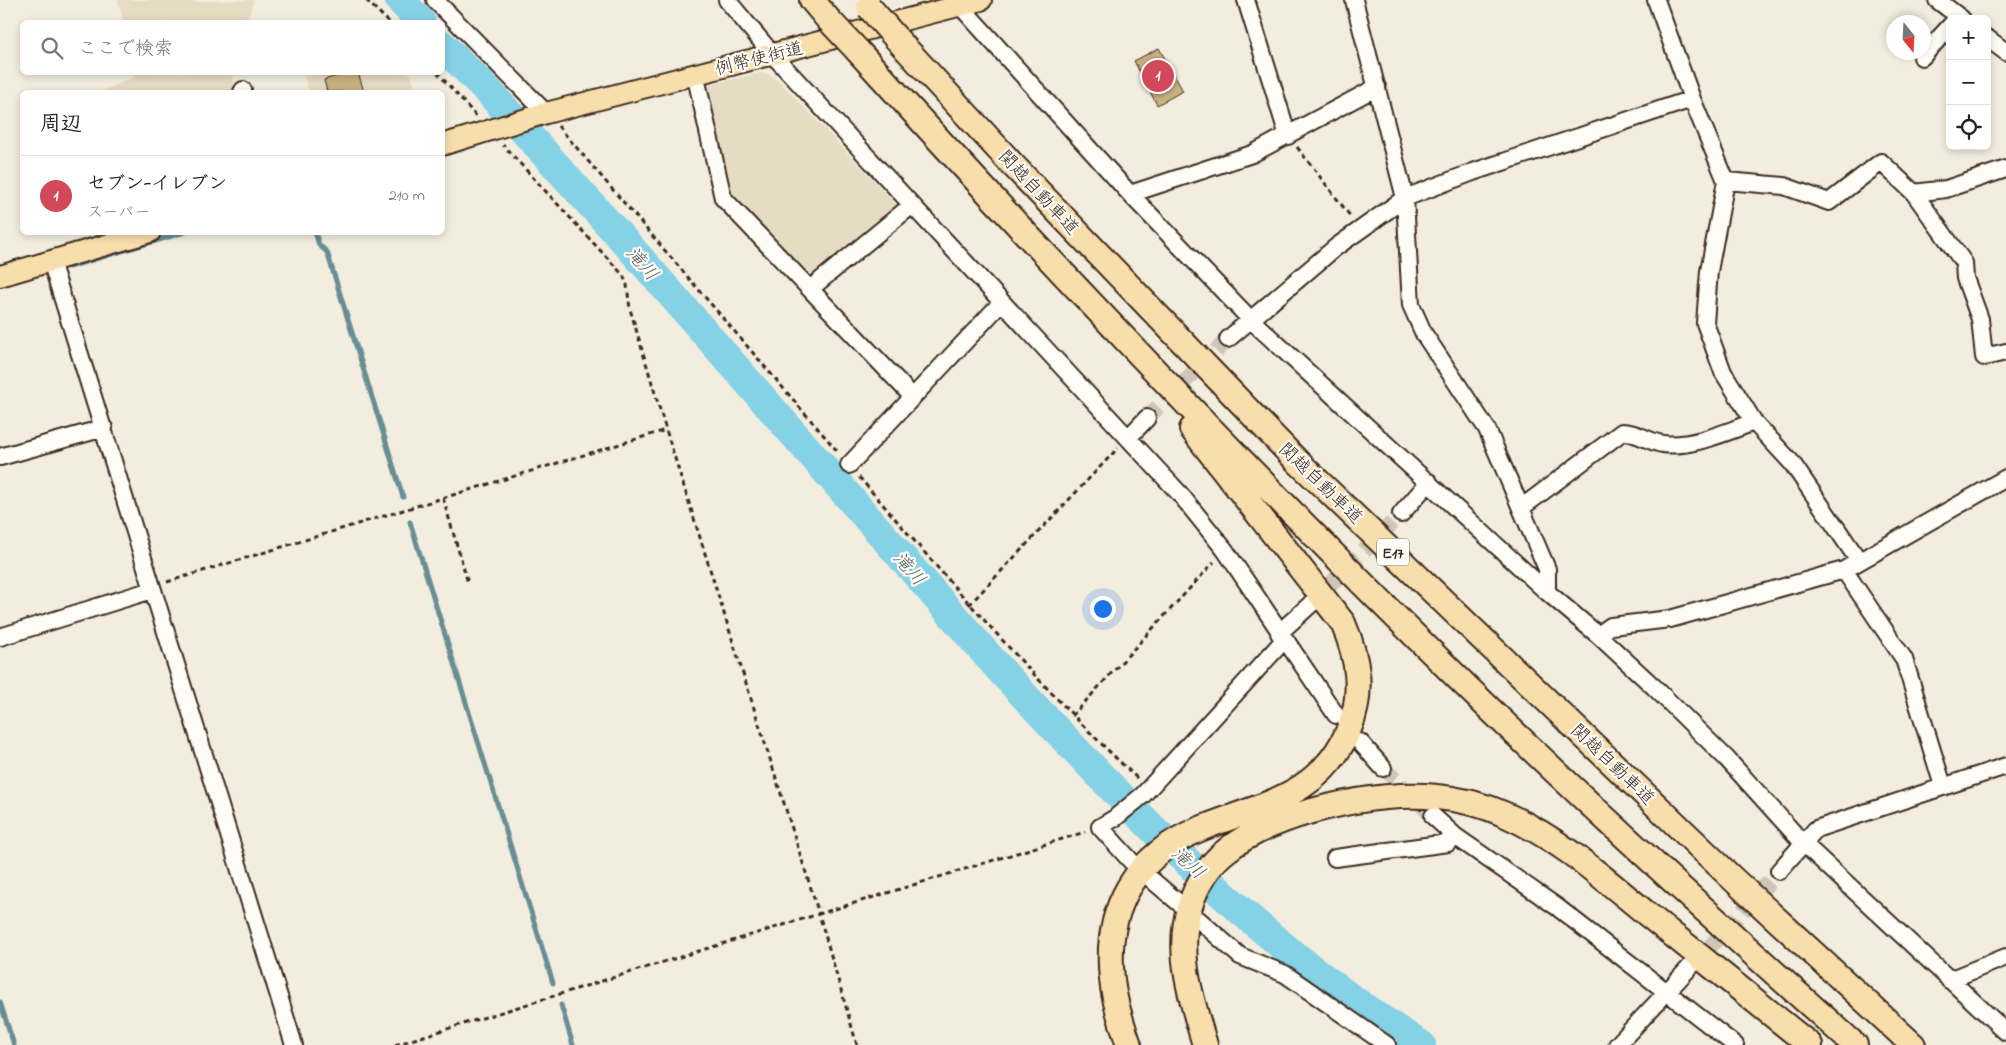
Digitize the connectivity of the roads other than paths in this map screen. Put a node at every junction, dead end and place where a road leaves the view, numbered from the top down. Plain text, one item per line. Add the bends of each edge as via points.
1 (435, 0) edge
2 (727, 0) edge
3 (812, 0) edge
4 (981, 0) edge
5 (1246, 0) edge
6 (1354, 0) edge
7 (1656, 0) edge
8 (1937, 0) edge
9 (866, 3) edge
10 (958, 3) edge
11 (1951, 15) edge
12 (1946, 31) edge
13 (1991, 41) edge
14 (1931, 47) edge
15 (2006, 52) edge
16 (773, 55) junction
17 (694, 74) junction
18 (1377, 87) junction
19 (1692, 99) junction
20 (541, 114) junction
21 (1288, 136) junction
22 (445, 144) edge
23 (2006, 169) edge
24 (1726, 181) junction
25 (1130, 194) junction
26 (1914, 194) junction
27 (1405, 198) junction
28 (912, 205) junction
29 (140, 235) edge
30 (51, 261) junction
31 (0, 276) edge
32 (810, 289) junction
33 (1002, 302) junction
34 (1251, 320) junction
35 (1228, 339) tunnel mouth
36 (1129, 346) junction
37 (2006, 352) edge
38 (913, 396) junction
39 (1147, 418) tunnel mouth
40 (1754, 422) junction
41 (104, 428) junction
42 (1129, 437) junction
43 (0, 457) edge
44 (849, 464) dead end
45 (2006, 478) edge
46 (1430, 482) junction
47 (1521, 508) junction
48 (1401, 514) tunnel mouth
49 (1858, 562) junction
50 (1844, 570) junction
51 (152, 590) junction
52 (1547, 592) junction
53 (1312, 604) tunnel mouth
54 (1598, 635) junction
55 (1281, 636) junction
56 (0, 637) edge
57 (1336, 715) dead end
58 (1360, 742) dead end
59 (2006, 766) edge
60 (1383, 768) tunnel mouth
61 (1944, 786) junction
62 (1433, 816) tunnel mouth
63 (1455, 836) junction
64 (1802, 842) junction
65 (1335, 858) dead end
66 (1142, 870) junction
67 (1779, 871) tunnel mouth
68 (1189, 910) junction
69 (2006, 957) edge
70 (1692, 966) tunnel mouth
71 (1949, 980) junction
72 (1669, 992) junction
73 (2006, 1032) edge
74 (294, 1045) edge
75 (1129, 1045) edge
76 (1205, 1045) edge
77 (1387, 1045) edge
78 (1617, 1045) edge
79 (1735, 1045) edge
80 (1810, 1045) edge
81 (1856, 1045) edge
82 (1912, 1045) edge

1 - 20 street
2 - 16 street
3 - 36 highway, E17, bridge
4 - 10 main road, 例幣使街道
5 - 21 street
6 - 18 street
7 - 19 street
8 - 11 street
9 - 82 highway, 関越自動車道 / E17, bridge via 1019,171 1296,460 1734,880
10 - 16 main road, 例幣使街道
10 - 25 street
12 - 14 street
13 - 15 street
16 - 17 main road, 例幣使街道
16 - 28 street
17 - 20 main road, 例幣使街道
17 - 32 street via 723,198
18 - 21 street
18 - 27 street
19 - 24 street
19 - 27 street
20 - 22 main road, 例幣使街道
21 - 25 street via 1252,154
23 - 26 street via 1946,189
24 - 26 street via 1784,186 1829,202 1881,162
24 - 40 street via 1709,271 1705,323 1723,372
25 - 34 street
26 - 37 street via 1964,262 1980,319 1984,357
27 - 34 street via 1336,246
27 - 47 street via 1411,305 1424,334 1487,429
28 - 32 street
28 - 33 street
29 - 30 main road
30 - 31 main road
30 - 41 street
32 - 38 street
33 - 38 street
33 - 42 street
34 - 35 street
34 - 46 street
36 - 66 highway via 1280,545 1331,606 1343,623 1358,670 1355,716 1343,744 1327,766 1306,785 1283,798 1201,828 1164,848
36 - 81 highway, E17 via 1466,686 1704,910
38 - 44 street
39 - 42 street
40 - 47 street via 1706,440 1663,444 1632,432 1622,432
40 - 49 street via 1792,463
41 - 43 street
41 - 51 street
42 - 55 street via 1225,550
45 - 49 street
46 - 48 street
46 - 52 street
47 - 52 street via 1547,569
49 - 50 street
50 - 54 street via 1670,618 1612,626
50 - 61 street via 1904,660
51 - 56 street
51 - 74 street
52 - 54 street
53 - 55 street
54 - 64 street via 1726,759
55 - 57 street
55 - 66 street via 1143,795 1100,827
58 - 60 street
59 - 61 street
61 - 64 street via 1816,829
62 - 63 street
63 - 65 street via 1448,843
63 - 72 street
64 - 67 street
64 - 71 street
66 - 68 street
66 - 75 highway via 1120,904 1110,956 1112,981
68 - 76 highway via 1184,958
68 - 77 street via 1240,956 1285,974
68 - 80 highway via 1199,885 1225,851 1252,833 1286,819 1323,808 1399,796 1436,796 1471,802 1505,815 1561,844
69 - 71 street
70 - 72 street
71 - 73 street
72 - 78 street
72 - 79 street

